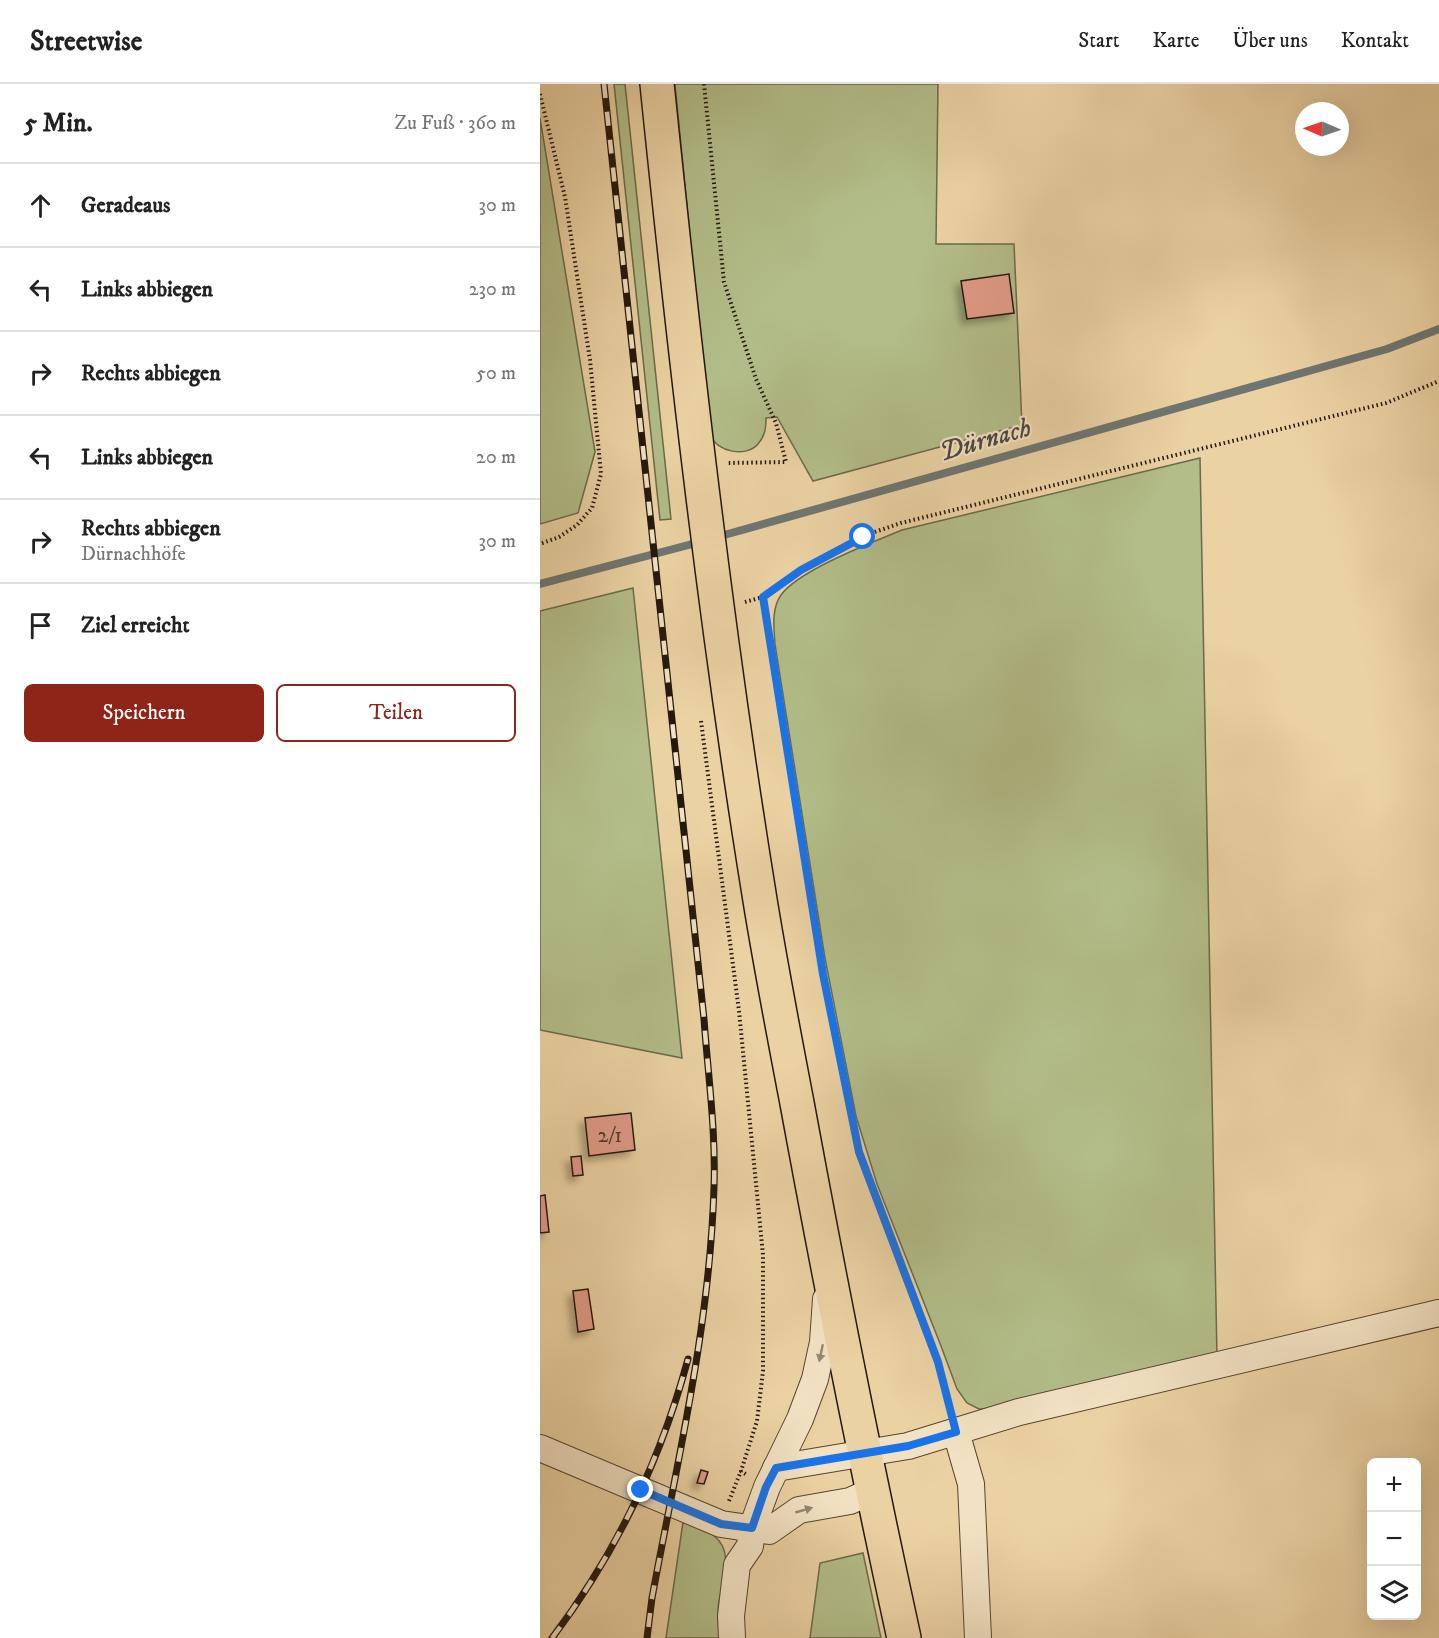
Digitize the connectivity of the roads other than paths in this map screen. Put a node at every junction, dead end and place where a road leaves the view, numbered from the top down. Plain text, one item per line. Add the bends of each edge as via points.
1 (657, 84) edge
2 (828, 1274) junction
3 (1439, 1313) edge
4 (956, 1432) junction
5 (540, 1448) edge
6 (865, 1453) junction
7 (771, 1478) junction
8 (872, 1491) junction
9 (752, 1528) junction
10 (732, 1638) edge
11 (904, 1638) edge
12 (978, 1638) edge

1 - 2 main road via 712,570 760,903
2 - 6 main road
2 -> 7 street via 823,1342 815,1378
3 - 4 street via 1019,1412
4 - 6 street
4 - 12 street via 970,1484
5 - 9 street via 721,1524
6 - 7 street
6 - 8 main road
7 - 9 street
9 -> 8 street via 769,1531 799,1510 850,1501
8 - 11 main road
9 - 10 street via 750,1546 737,1565

